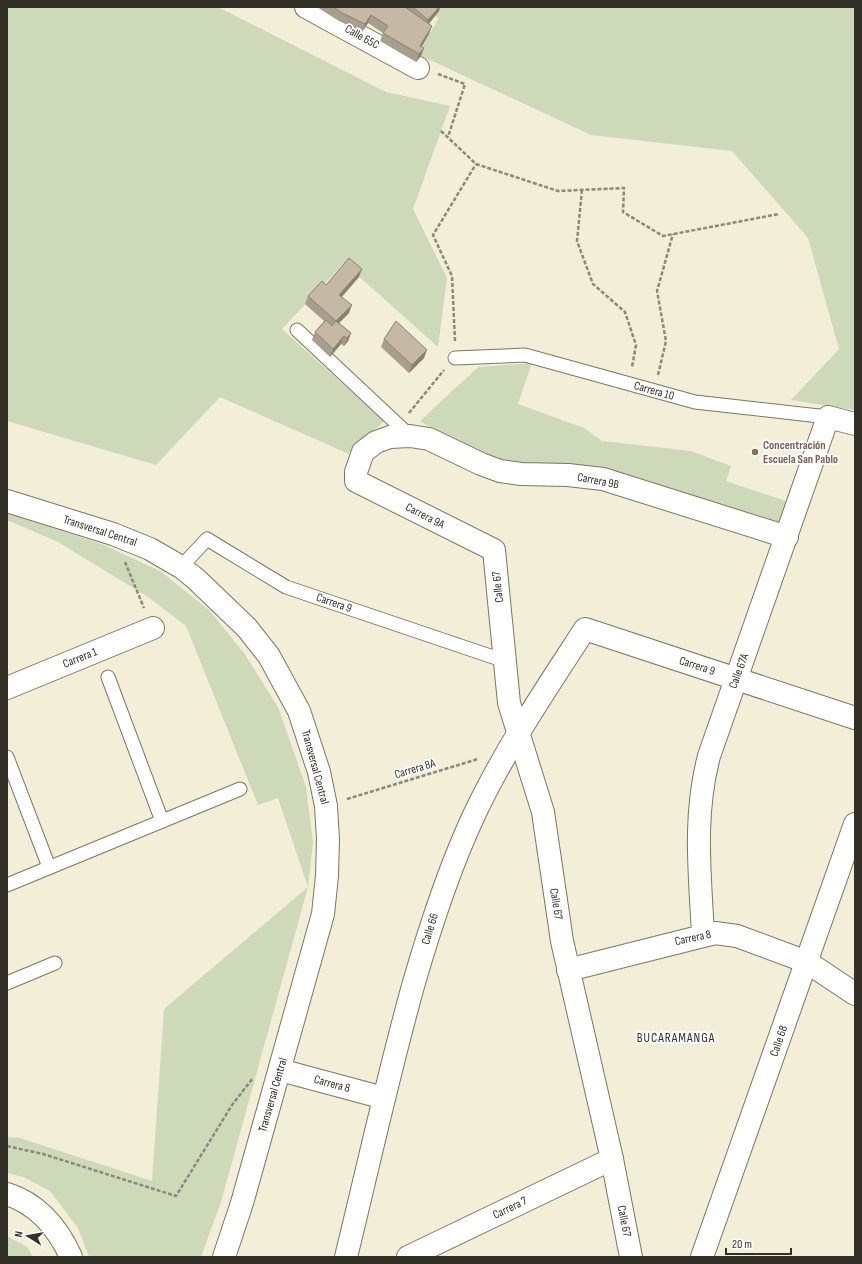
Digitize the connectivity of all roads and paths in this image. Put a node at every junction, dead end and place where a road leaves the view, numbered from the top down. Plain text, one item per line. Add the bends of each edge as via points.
1 (306, 7) edge
2 (418, 68) joint
3 (441, 132) dead end
4 (448, 138) junction
5 (476, 164) junction
6 (582, 190) junction
7 (779, 214) dead end
8 (673, 234) junction
9 (297, 330) dead end
10 (455, 358) junction
11 (629, 384) junction
12 (654, 391) junction
13 (828, 417) junction
14 (855, 424) edge
15 (404, 431) junction
16 (356, 481) joint
17 (7, 501) edge
18 (113, 534) junction
19 (787, 537) junction
20 (494, 550) joint
21 (181, 567) junction
22 (153, 628) joint
23 (585, 629) joint
24 (505, 661) junction
25 (108, 677) dead end
26 (736, 679) junction
27 (7, 688) edge
28 (855, 718) edge
29 (514, 740) junction
30 (7, 757) edge
31 (240, 789) dead end
32 (326, 806) junction
33 (162, 821) junction
34 (855, 824) edge
35 (49, 867) junction
36 (7, 885) edge
37 (703, 935) junction
38 (807, 962) junction
39 (55, 963) dead end
40 (568, 970) junction
41 (7, 983) edge
42 (855, 994) edge
43 (280, 1070) junction
44 (384, 1098) junction
45 (232, 1105) dead end
46 (7, 1146) edge
47 (612, 1159) junction
48 (7, 1194) edge
49 (71, 1257) edge
50 (224, 1257) edge
51 (346, 1257) edge
52 (408, 1257) edge
53 (631, 1257) edge
54 (702, 1257) edge

1 - 2 street, Calle 65C
2 - 4 path via 465,84
3 - 4 path
4 - 5 path
5 - 6 path via 558,191
5 - 10 path via 433,235 452,276
6 - 8 path via 624,188 624,212 663,236
6 - 11 path via 578,241 593,284 625,312 636,345
7 - 8 path
8 - 12 path via 657,291 666,340
9 - 15 lane
10 - 11 lane, Carrera 10 via 525,355
10 - 15 path
11 - 12 lane, Carrera 10
12 - 13 lane, Carrera 10 via 695,402
13 - 14 street, Carrera 10
13 - 19 street, Calle 67A
15 - 16 street, Carrera 9B via 376,442 363,452 356,472
15 - 19 street, Carrera 9B via 429,439 500,471 603,479
16 - 20 street, Carrera 9A
17 - 18 street, Transversal Central
18 - 21 street, Transversal Central via 150,549
18 - 22 path
19 - 26 street, Calle 67A
20 - 24 street, Calle 67
21 - 24 lane, Carrera 9 via 207,539 286,587
21 - 32 street, Transversal Central via 247,628 284,680 310,740
22 - 27 street, Carrera 1
23 - 26 street, Carrera 9
23 - 29 street, Calle 66
24 - 29 street, Calle 67
25 - 33 lane
26 - 28 street, Carrera 9
26 - 37 street, Calle 67A via 709,756 698,812
29 - 32 path, Carrera 8A
29 - 40 street, Calle 67 via 543,812 556,907
29 - 44 street, Calle 66 via 475,813 435,913
30 - 35 lane
31 - 33 lane
32 - 43 street, Transversal Central via 328,876 323,914
33 - 35 lane
34 - 38 street, Calle 68
35 - 36 lane
37 - 38 street, Carrera 8 via 715,933 737,936
37 - 40 street, Carrera 8
38 - 42 street, Carrera 8
38 - 54 street, Calle 68
39 - 41 lane
40 - 47 street, Calle 67
43 - 44 street, Carrera 8
43 - 50 street, Transversal Central
44 - 51 street, Calle 66
45 - 46 path via 176,1196 43,1154
47 - 52 street, Carrera 7
47 - 53 street, Calle 67
48 - 49 street via 31,1204 48,1220 63,1240

